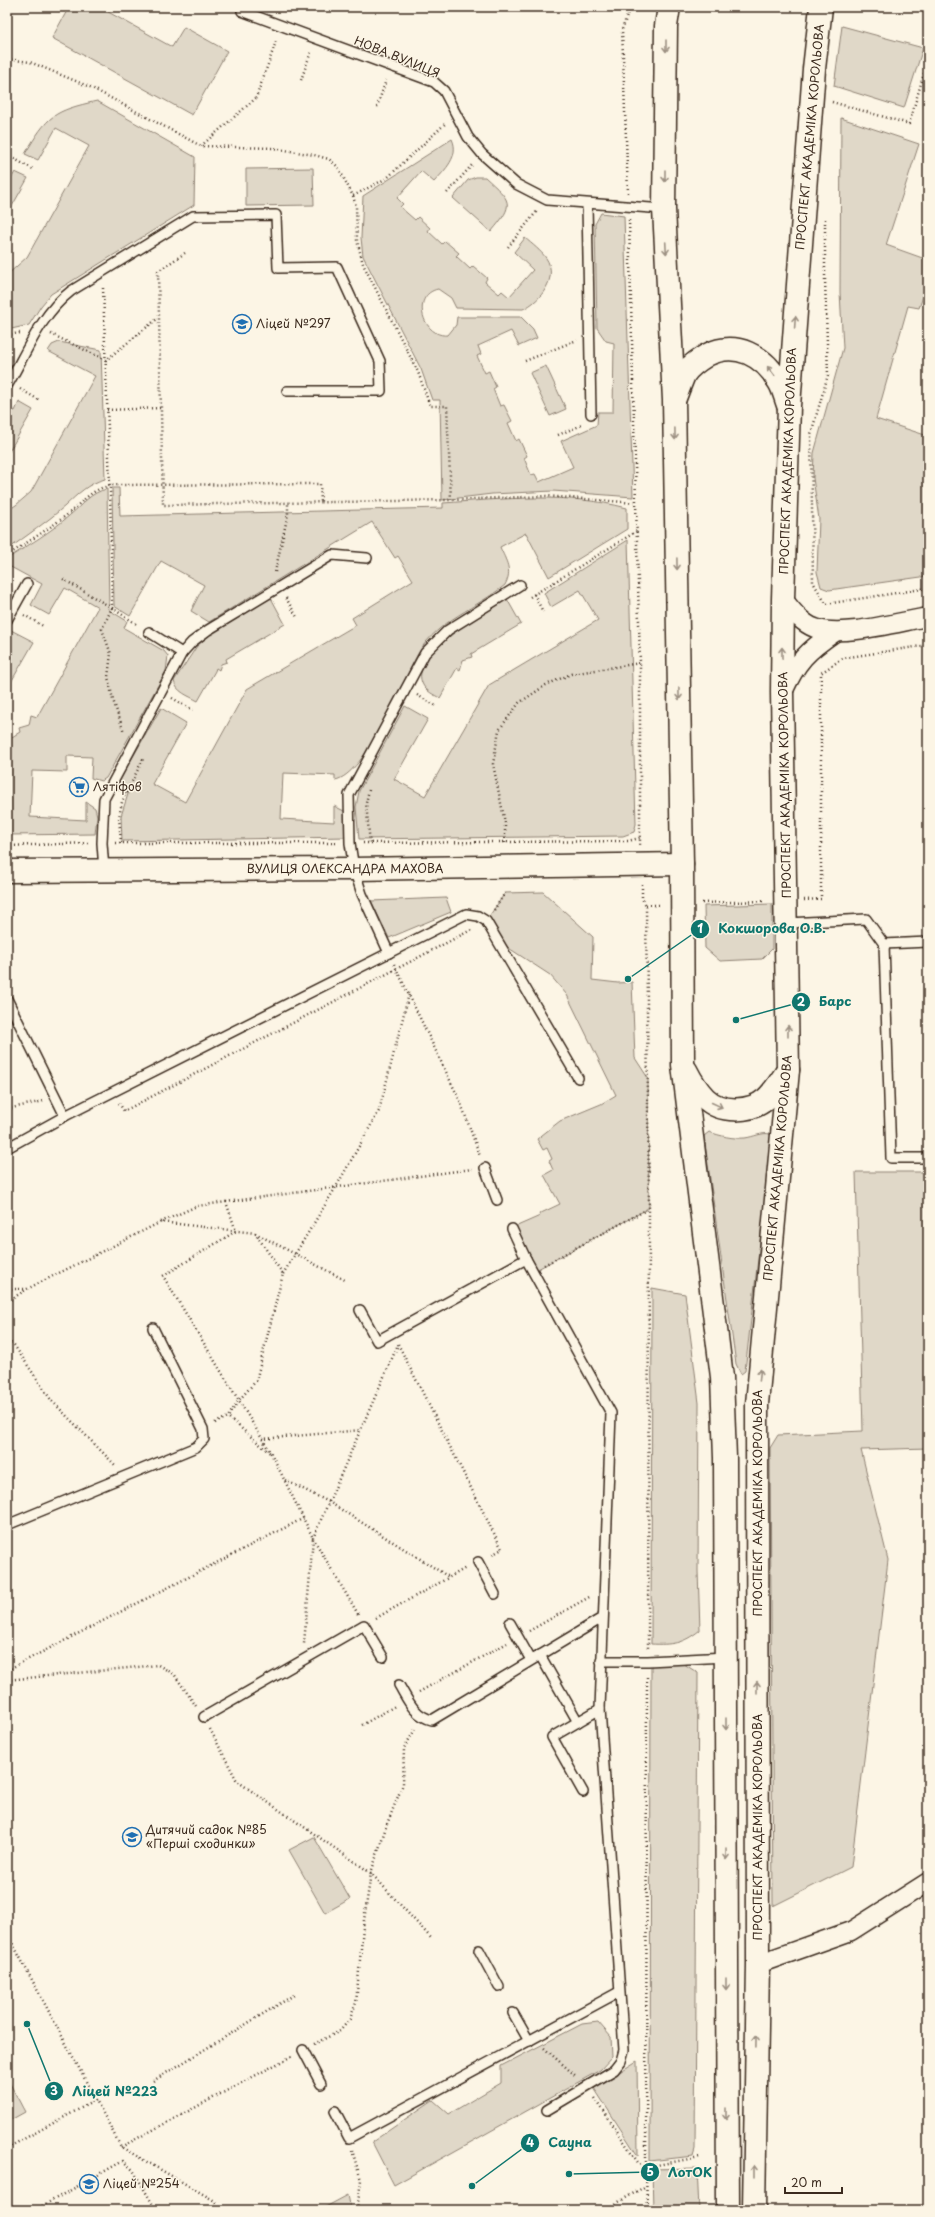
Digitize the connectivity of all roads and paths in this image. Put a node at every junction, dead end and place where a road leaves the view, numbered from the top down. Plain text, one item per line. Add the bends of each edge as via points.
1 (630, 7) edge
2 (669, 7) edge
3 (821, 7) edge
4 (242, 11) dead end
5 (282, 26) junction
6 (316, 38) junction
7 (7, 60) edge
8 (928, 60) edge
9 (391, 67) junction
10 (301, 80) dead end
11 (826, 100) dead end
12 (377, 108) dead end
13 (457, 113) junction
14 (201, 146) junction
15 (482, 154) junction
16 (8, 156) edge
17 (7, 160) edge
18 (33, 169) dead end
19 (447, 193) dead end
20 (353, 196) junction
21 (547, 200) junction
22 (587, 204) junction
23 (629, 207) junction
24 (664, 209) junction
25 (825, 217) dead end
26 (508, 247) dead end
27 (185, 253) dead end
28 (103, 271) junction
29 (157, 319) junction
30 (39, 329) junction
31 (589, 335) junction
32 (106, 360) junction
33 (525, 361) dead end
34 (8, 385) edge
35 (287, 391) dead end
36 (39, 400) dead end
37 (674, 400) junction
38 (789, 406) junction
39 (160, 408) junction
40 (108, 410) junction
41 (591, 414) joint
42 (558, 435) dead end
43 (110, 485) junction
44 (163, 485) junction
45 (451, 500) junction
46 (288, 502) junction
47 (321, 502) junction
48 (636, 503) junction
49 (637, 530) junction
50 (7, 556) edge
51 (367, 558) dead end
52 (63, 579) dead end
53 (27, 584) dead end
54 (520, 585) dead end
55 (280, 587) junction
56 (530, 588) dead end
57 (928, 588) edge
58 (270, 592) junction
59 (534, 595) junction
60 (527, 598) dead end
61 (287, 599) junction
62 (783, 599) junction
63 (280, 603) dead end
64 (112, 608) junction
65 (13, 609) junction
66 (543, 612) dead end
67 (297, 617) dead end
68 (928, 617) edge
69 (7, 620) edge
70 (43, 626) dead end
71 (149, 632) joint
72 (835, 632) junction
73 (928, 645) edge
74 (182, 653) junction
75 (640, 663) junction
76 (406, 689) junction
77 (423, 690) dead end
78 (161, 692) junction
79 (782, 692) junction
80 (176, 693) dead end
81 (419, 697) junction
82 (173, 699) junction
83 (416, 703) dead end
84 (170, 706) dead end
85 (436, 706) dead end
86 (193, 710) dead end
87 (130, 748) junction
88 (146, 754) dead end
89 (370, 788) dead end
90 (640, 838) junction
91 (350, 842) junction
92 (102, 843) junction
93 (121, 843) junction
94 (370, 843) junction
95 (504, 843) junction
96 (7, 846) edge
97 (682, 864) junction
98 (641, 865) junction
99 (104, 870) junction
100 (354, 870) junction
101 (7, 871) edge
102 (505, 893) dead end
103 (787, 900) junction
104 (682, 904) junction
105 (646, 906) junction
106 (486, 922) junction
107 (787, 923) junction
108 (928, 942) edge
109 (884, 944) junction
110 (389, 953) junction
111 (396, 968) junction
112 (409, 994) junction
113 (7, 999) edge
114 (683, 1066) junction
115 (788, 1070) junction
116 (578, 1078) dead end
117 (57, 1099) junction
118 (7, 1109) edge
119 (124, 1111) dead end
120 (65, 1116) junction
121 (7, 1148) edge
122 (928, 1158) edge
123 (485, 1168) junction
124 (336, 1187) junction
125 (497, 1200) dead end
126 (226, 1202) junction
127 (649, 1208) junction
128 (161, 1222) junction
129 (512, 1229) dead end
130 (236, 1231) junction
131 (255, 1233) junction
132 (295, 1254) junction
133 (526, 1259) junction
134 (533, 1271) junction
135 (283, 1274) junction
136 (345, 1280) dead end
137 (7, 1289) edge
138 (27, 1289) junction
139 (7, 1302) edge
140 (360, 1310) dead end
141 (407, 1324) junction
142 (153, 1328) dead end
143 (392, 1333) junction
144 (7, 1341) edge
145 (398, 1345) junction
146 (239, 1400) junction
147 (228, 1417) junction
148 (203, 1429) junction
149 (361, 1430) junction
150 (262, 1439) junction
151 (272, 1455) junction
152 (119, 1470) dead end
153 (285, 1480) junction
154 (329, 1502) junction
155 (304, 1518) junction
156 (7, 1525) edge
157 (313, 1538) junction
158 (478, 1562) junction
159 (449, 1577) junction
160 (604, 1589) junction
161 (495, 1594) dead end
162 (602, 1618) junction
163 (510, 1623) dead end
164 (364, 1625) junction
165 (518, 1637) junction
166 (540, 1655) junction
167 (383, 1657) dead end
168 (726, 1657) junction
169 (303, 1659) junction
170 (531, 1660) junction
171 (601, 1661) junction
172 (648, 1661) junction
173 (7, 1670) edge
174 (7, 1680) edge
175 (399, 1685) dead end
176 (407, 1699) junction
177 (600, 1709) junction
178 (204, 1717) junction
179 (422, 1718) junction
180 (578, 1722) junction
181 (362, 1724) dead end
182 (583, 1792) dead end
183 (371, 1873) junction
184 (928, 1882) edge
185 (7, 1933) edge
186 (431, 1938) dead end
187 (479, 1950) dead end
188 (758, 1964) junction
189 (499, 1986) dead end
190 (619, 1992) junction
191 (294, 1995) dead end
192 (514, 2014) dead end
193 (529, 2041) junction
194 (303, 2050) junction
195 (154, 2081) dead end
196 (321, 2084) dead end
197 (96, 2100) junction
198 (547, 2110) dead end
199 (336, 2111) dead end
200 (349, 2138) junction
201 (122, 2147) junction
202 (7, 2148) edge
203 (700, 2157) dead end
204 (646, 2167) junction
205 (647, 2186) junction
206 (35, 2210) edge
207 (156, 2210) edge
208 (220, 2210) edge
209 (357, 2210) edge
210 (605, 2210) edge
211 (648, 2210) edge
212 (728, 2210) edge
213 (754, 2210) edge

1 - 23 path via 622,30
2 -> 24 main road via 666,26
38 -> 3 main road, ПРОСПЕКТ АКАДЕМІКА КОРОЛЬОВА via 814,68
4 - 5 lane, НОВА ВУЛИЦЯ
5 - 6 lane, НОВА ВУЛИЦЯ
5 - 14 path via 256,98
6 - 9 lane, НОВА ВУЛИЦЯ
6 - 10 path
7 - 14 path via 30,62 90,87
8 - 11 path via 909,124
9 - 12 path
9 - 13 lane, НОВА ВУЛИЦЯ via 434,82 444,91
13 - 15 lane, НОВА ВУЛИЦЯ via 468,136
13 - 20 path via 387,178
14 - 20 path via 272,148 329,159 338,167
15 - 19 path
15 - 21 lane, НОВА ВУЛИЦЯ via 516,184
16 - 17 path
16 - 18 path
20 - 45 path via 356,206 357,240 363,264 418,372 430,406 447,406
21 - 22 lane, НОВА ВУЛИЦЯ
21 - 26 path
22 - 23 lane, НОВА ВУЛИЦЯ
22 - 31 lane
23 - 24 lane, НОВА ВУЛИЦЯ
23 - 48 path
24 -> 37 main road
25 - 57 path via 828,375 811,434 813,582 826,604
27 - 29 path via 158,271
28 - 30 lane via 59,300
28 - 32 path
28 - 35 lane via 193,216 276,215 278,268 337,267 380,361 381,391
29 - 32 path
29 - 39 path
30 - 32 path
30 - 34 lane
31 - 33 path
31 - 41 lane
32 - 40 path
34 - 36 path
38 -> 37 main road via 780,382 767,366 749,352 737,348 715,351 697,361 685,374
37 -> 97 main road
38 - 62 main road, ПРОСПЕКТ АКАДЕМІКА КОРОЛЬОВА
39 - 40 path
39 - 44 path
40 - 43 path
41 - 42 path via 586,423
43 - 44 path
43 - 50 path via 99,488 84,498 68,513
43 - 64 path
44 - 46 path via 163,505
44 - 47 path via 320,484
45 - 47 path
45 - 48 path via 546,496
46 - 47 path
46 - 58 path via 288,514
48 - 49 path
49 - 59 path
49 - 75 path
51 - 55 lane via 332,555
52 - 64 path
53 - 65 lane
54 - 76 lane via 435,640
55 - 58 lane
55 - 61 path
56 - 59 path
58 - 74 lane via 208,630
59 - 60 path
59 - 66 path
61 - 63 path
61 - 67 path
62 - 72 street via 796,615 814,627
79 -> 62 main road, ПРОСПЕКТ АКАДЕМІКА КОРОЛЬОВА
64 - 71 path
64 - 87 path via 102,629 111,654 108,677 113,700
65 - 69 lane
65 - 70 path
68 - 72 street
71 - 74 lane
72 - 79 street via 805,654
73 - 103 path via 843,658 821,673 821,899
74 - 78 lane
75 - 90 path
75 - 95 path via 571,674 546,685 519,703 499,730 493,764 505,823
76 - 81 path
76 - 91 lane via 349,795
77 - 81 path
78 - 82 path
78 - 87 lane
79 - 103 main road, ПРОСПЕКТ АКАДЕМІКА КОРОЛЬОВА
80 - 82 path
81 - 83 path
81 - 85 path
82 - 84 path
82 - 86 path
87 - 92 lane via 104,799
88 - 93 path via 122,802 119,817
89 - 94 path via 366,803
90 - 95 path via 628,841
90 - 98 path
91 - 93 path
91 - 94 path
91 - 100 lane
92 - 93 path
92 - 96 path
92 - 99 lane
94 - 95 path
97 - 98 main road, ВУЛИЦЯ ОЛЕКСАНДРА МАХОВА
97 - 104 main road
98 - 100 main road, ВУЛИЦЯ ОЛЕКСАНДРА МАХОВА
98 - 105 path via 642,899
99 - 100 main road, ВУЛИЦЯ ОЛЕКСАНДРА МАХОВА
99 - 101 main road, ВУЛИЦЯ ОЛЕКСАНДРА МАХОВА
100 - 110 lane
102 - 106 path
103 - 104 path
103 - 107 main road, ПРОСПЕКТ АКАДЕМІКА КОРОЛЬОВА
104 - 105 path
104 - 114 main road
105 - 127 path
106 - 110 lane via 478,916 466,914
106 - 111 path
106 - 116 lane
107 - 109 lane via 866,919
115 -> 107 main road, ПРОСПЕКТ АКАДЕМІКА КОРОЛЬОВА
108 - 109 lane
109 - 122 lane via 891,1158
110 - 111 path
110 - 120 lane
111 - 112 path
111 - 119 path
112 - 123 path via 460,1101
112 - 124 path via 379,1111
113 - 117 lane
114 -> 115 main road via 706,1100 736,1110 750,1108 765,1100
114 - 168 main road via 722,1378
188 -> 115 main road, ПРОСПЕКТ АКАДЕМІКА КОРОЛЬОВА via 757,1404
117 - 118 path
117 - 120 lane
120 - 121 lane
123 - 124 path
123 - 125 lane
124 - 126 path
124 - 132 path
126 - 128 path via 197,1206
126 - 130 path
127 - 134 path
127 - 172 path
128 - 130 path
128 - 138 path
129 - 133 lane
130 - 131 path
130 - 146 path via 163,1276
131 - 132 path
131 - 135 path
132 - 135 path
132 - 136 path
133 - 134 lane
133 - 141 lane
134 - 160 lane via 611,1413
135 - 146 path via 256,1381
137 - 138 path
138 - 139 path
140 - 143 lane via 377,1341
141 - 143 lane
141 - 145 path
142 - 148 lane
143 - 145 path
144 - 152 path via 14,1345 51,1400
145 - 149 path
145 - 158 path via 502,1549
146 - 147 path
146 - 150 path
147 - 148 path
147 - 151 path
148 - 156 lane via 204,1439 196,1448
149 - 150 path
149 - 154 path
150 - 151 path
151 - 153 path
153 - 154 path
153 - 155 path
154 - 157 path
154 - 159 path
155 - 157 path
155 - 173 path
157 - 164 path
157 - 169 path
158 - 159 path
158 - 161 lane
159 - 164 path
160 - 162 lane
160 - 165 path
162 - 166 lane
162 - 171 lane
163 - 165 lane
164 - 167 lane
164 - 169 lane
165 - 170 lane
165 - 176 path
166 - 170 lane
166 - 180 lane
168 - 172 lane
168 -> 212 main road
169 - 178 lane
170 - 179 lane via 432,1720
171 - 172 lane
171 - 177 lane
172 - 204 path
174 - 178 path via 158,1665 174,1674
175 - 176 lane
176 - 179 lane
176 - 181 path
177 - 180 lane
177 - 190 lane
178 - 183 path via 237,1781
179 - 183 path via 404,1748 403,1784
180 - 182 lane via 552,1737
183 - 186 path
183 - 194 path via 356,2003 350,2020 340,2031
184 - 188 street via 851,1932
185 - 197 path
187 - 189 lane
213 -> 188 main road, ПРОСПЕКТ АКАДЕМІКА КОРОЛЬОВА
190 - 193 lane
190 - 198 lane via 624,2050 621,2061 614,2070
191 - 195 path
192 - 193 lane
193 - 200 lane
194 - 196 lane
194 - 201 path
197 - 201 path
197 - 202 path
199 - 200 lane
200 - 209 path via 361,2180
201 - 208 path via 215,2201
203 - 204 path
204 - 205 path
205 - 210 path
205 - 211 path
206 - 207 path via 123,2161 133,2170

